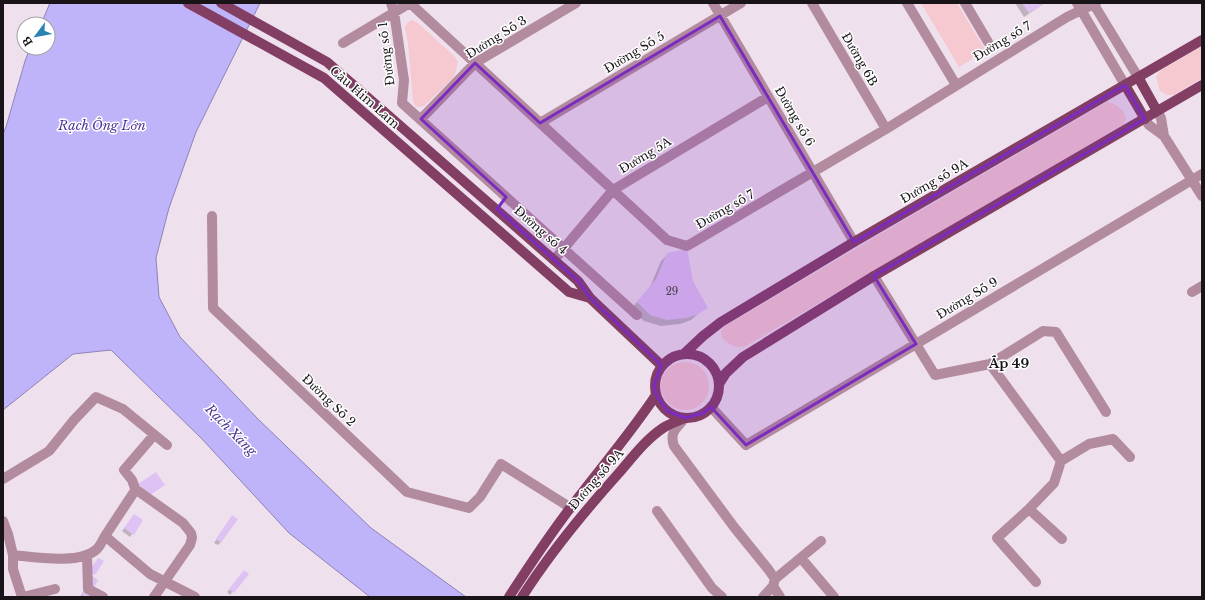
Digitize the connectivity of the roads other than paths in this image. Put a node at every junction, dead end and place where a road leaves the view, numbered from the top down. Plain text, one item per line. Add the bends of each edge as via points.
1 (188, 3) edge
2 (221, 3) edge
3 (410, 3) edge
4 (576, 3) edge
5 (713, 3) edge
6 (742, 3) edge
7 (812, 3) edge
8 (907, 3) edge
9 (965, 3) edge
10 (1094, 3) edge
11 (1079, 7) edge
12 (393, 8) edge
13 (720, 16) junction
14 (1202, 40) edge
15 (988, 42) dead end
16 (343, 43) dead end
17 (475, 63) junction
18 (1138, 77) junction
19 (956, 85) junction
20 (1125, 85) junction
21 (1202, 85) edge
22 (768, 97) junction
23 (1157, 111) junction
24 (1145, 118) junction
25 (424, 121) junction
26 (540, 123) junction
27 (886, 129) junction
28 (1164, 136) junction
29 (812, 173) junction
30 (1202, 174) edge
31 (1192, 180) junction
32 (613, 190) junction
33 (1202, 196) edge
34 (497, 209) junction
35 (212, 216) dead end
36 (488, 222) joint
37 (854, 242) junction
38 (564, 248) junction
39 (554, 260) junction
40 (874, 276) junction
41 (1202, 286) edge
42 (1192, 292) dead end
43 (590, 298) junction
44 (637, 315) dead end
45 (916, 344) junction
46 (685, 353) junction
47 (990, 364) junction
48 (662, 365) junction
49 (719, 384) junction
50 (656, 395) junction
51 (711, 407) junction
52 (1106, 412) dead end
53 (685, 418) junction
54 (154, 435) junction
55 (167, 445) dead end
56 (1130, 457) dead end
57 (1061, 461) junction
58 (3, 479) edge
59 (136, 491) junction
60 (571, 508) junction
61 (1029, 509) junction
62 (657, 511) dead end
63 (3, 521) edge
64 (105, 536) junction
65 (1062, 539) dead end
66 (821, 541) dead end
67 (13, 555) junction
68 (87, 555) junction
69 (801, 558) junction
70 (164, 582) junction
71 (1036, 582) dead end
72 (774, 583) junction
73 (55, 589) dead end
74 (22, 597) edge
75 (103, 597) edge
76 (154, 597) edge
77 (195, 597) edge
78 (509, 597) edge
79 (522, 597) edge
80 (722, 597) edge
81 (763, 597) edge
82 (780, 597) edge
83 (834, 597) edge

1 - 36 main road, Cầu Him Lam via 324,78
2 - 34 main road, Cầu Him Lam via 328,62
3 - 12 street
3 - 17 street, Đường số 7
4 - 17 street, Đường Số 3
5 - 13 street, Đường số 6
6 - 13 street, Đường Số 5
7 - 27 street, Đường 6B
8 - 19 street
9 - 15 street
10 - 11 street, Đường số 7
10 - 18 street
11 - 19 street, Đường số 7 via 1068,17
11 - 20 street
12 - 16 street
12 - 25 street, Đường số 1 via 404,80 402,103
13 - 22 street, Đường số 6
13 - 26 street, Đường Số 5
14 - 18 main road, Đường số 9A
17 - 25 street, Đường Số 3
17 - 26 street, Đường số 7
18 - 20 main road, Đường số 9A
18 - 23 main road
19 - 27 street, Đường số 7
20 - 24 main road
20 - 37 main road, Đường số 9A
21 - 23 main road
22 - 29 street, Đường số 6
22 - 32 street, Đường 5A
23 - 24 main road
23 - 28 street
24 - 28 street via 1149,125
24 - 40 main road
25 - 34 street, Đường số 4 via 506,197
25 - 38 street
26 - 32 street, Đường số 7
27 - 29 street, Đường số 7
28 - 31 street
29 - 32 street, Đường số 7 via 688,246 667,240
29 - 37 street, Đường số 6
30 - 31 street, Đường Số 9
31 - 33 street
31 - 45 street, Đường Số 9
32 - 38 street, Đường 5A
34 - 39 main road, Đường số 4
35 - 60 street, Đường Số 2 via 213,308 407,492 468,508 480,497 501,464
36 - 43 main road, Đường số 4 via 569,292
37 - 46 main road, Đường số 9A via 721,322
38 - 39 street, Đường 5A
38 - 44 street
39 - 43 main road, Đường số 4 via 578,281
40 - 45 street
40 - 49 main road via 743,357 726,373
41 - 42 street
43 - 48 main road, Đường số 4
45 - 47 street via 935,375
45 - 51 street, Đường Số 9 via 746,445
46 - 48 main road via 670,358
46 - 49 main road via 695,354 712,366
47 - 52 street via 1044,331 1056,332
47 - 57 street
48 - 50 main road via 656,375
49 - 51 main road via 716,399
50 - 53 main road via 667,411
50 - 60 main road, Đường số 9A
51 - 53 main road via 695,417
53 - 72 street via 671,438 674,446 768,569
53 - 79 main road, Đường số 9A via 664,427 648,440 581,515
54 - 55 street
54 - 58 street via 123,409 96,397 49,451
54 - 59 street via 124,470
56 - 57 street via 1112,439 1089,444
57 - 61 street via 1054,483
59 - 64 street
59 - 70 street via 183,523 191,533 190,545
60 - 78 main road, Đường số 9A
61 - 65 street
61 - 71 street via 997,538
62 - 80 street via 712,588
63 - 67 street
64 - 68 street via 97,549
64 - 70 street via 150,574
66 - 69 street
67 - 68 street via 60,560
67 - 74 street via 13,569
68 - 75 street via 88,589
69 - 72 street
69 - 83 street
70 - 76 street
70 - 77 street
72 - 81 street
72 - 82 street
73 - 74 street

